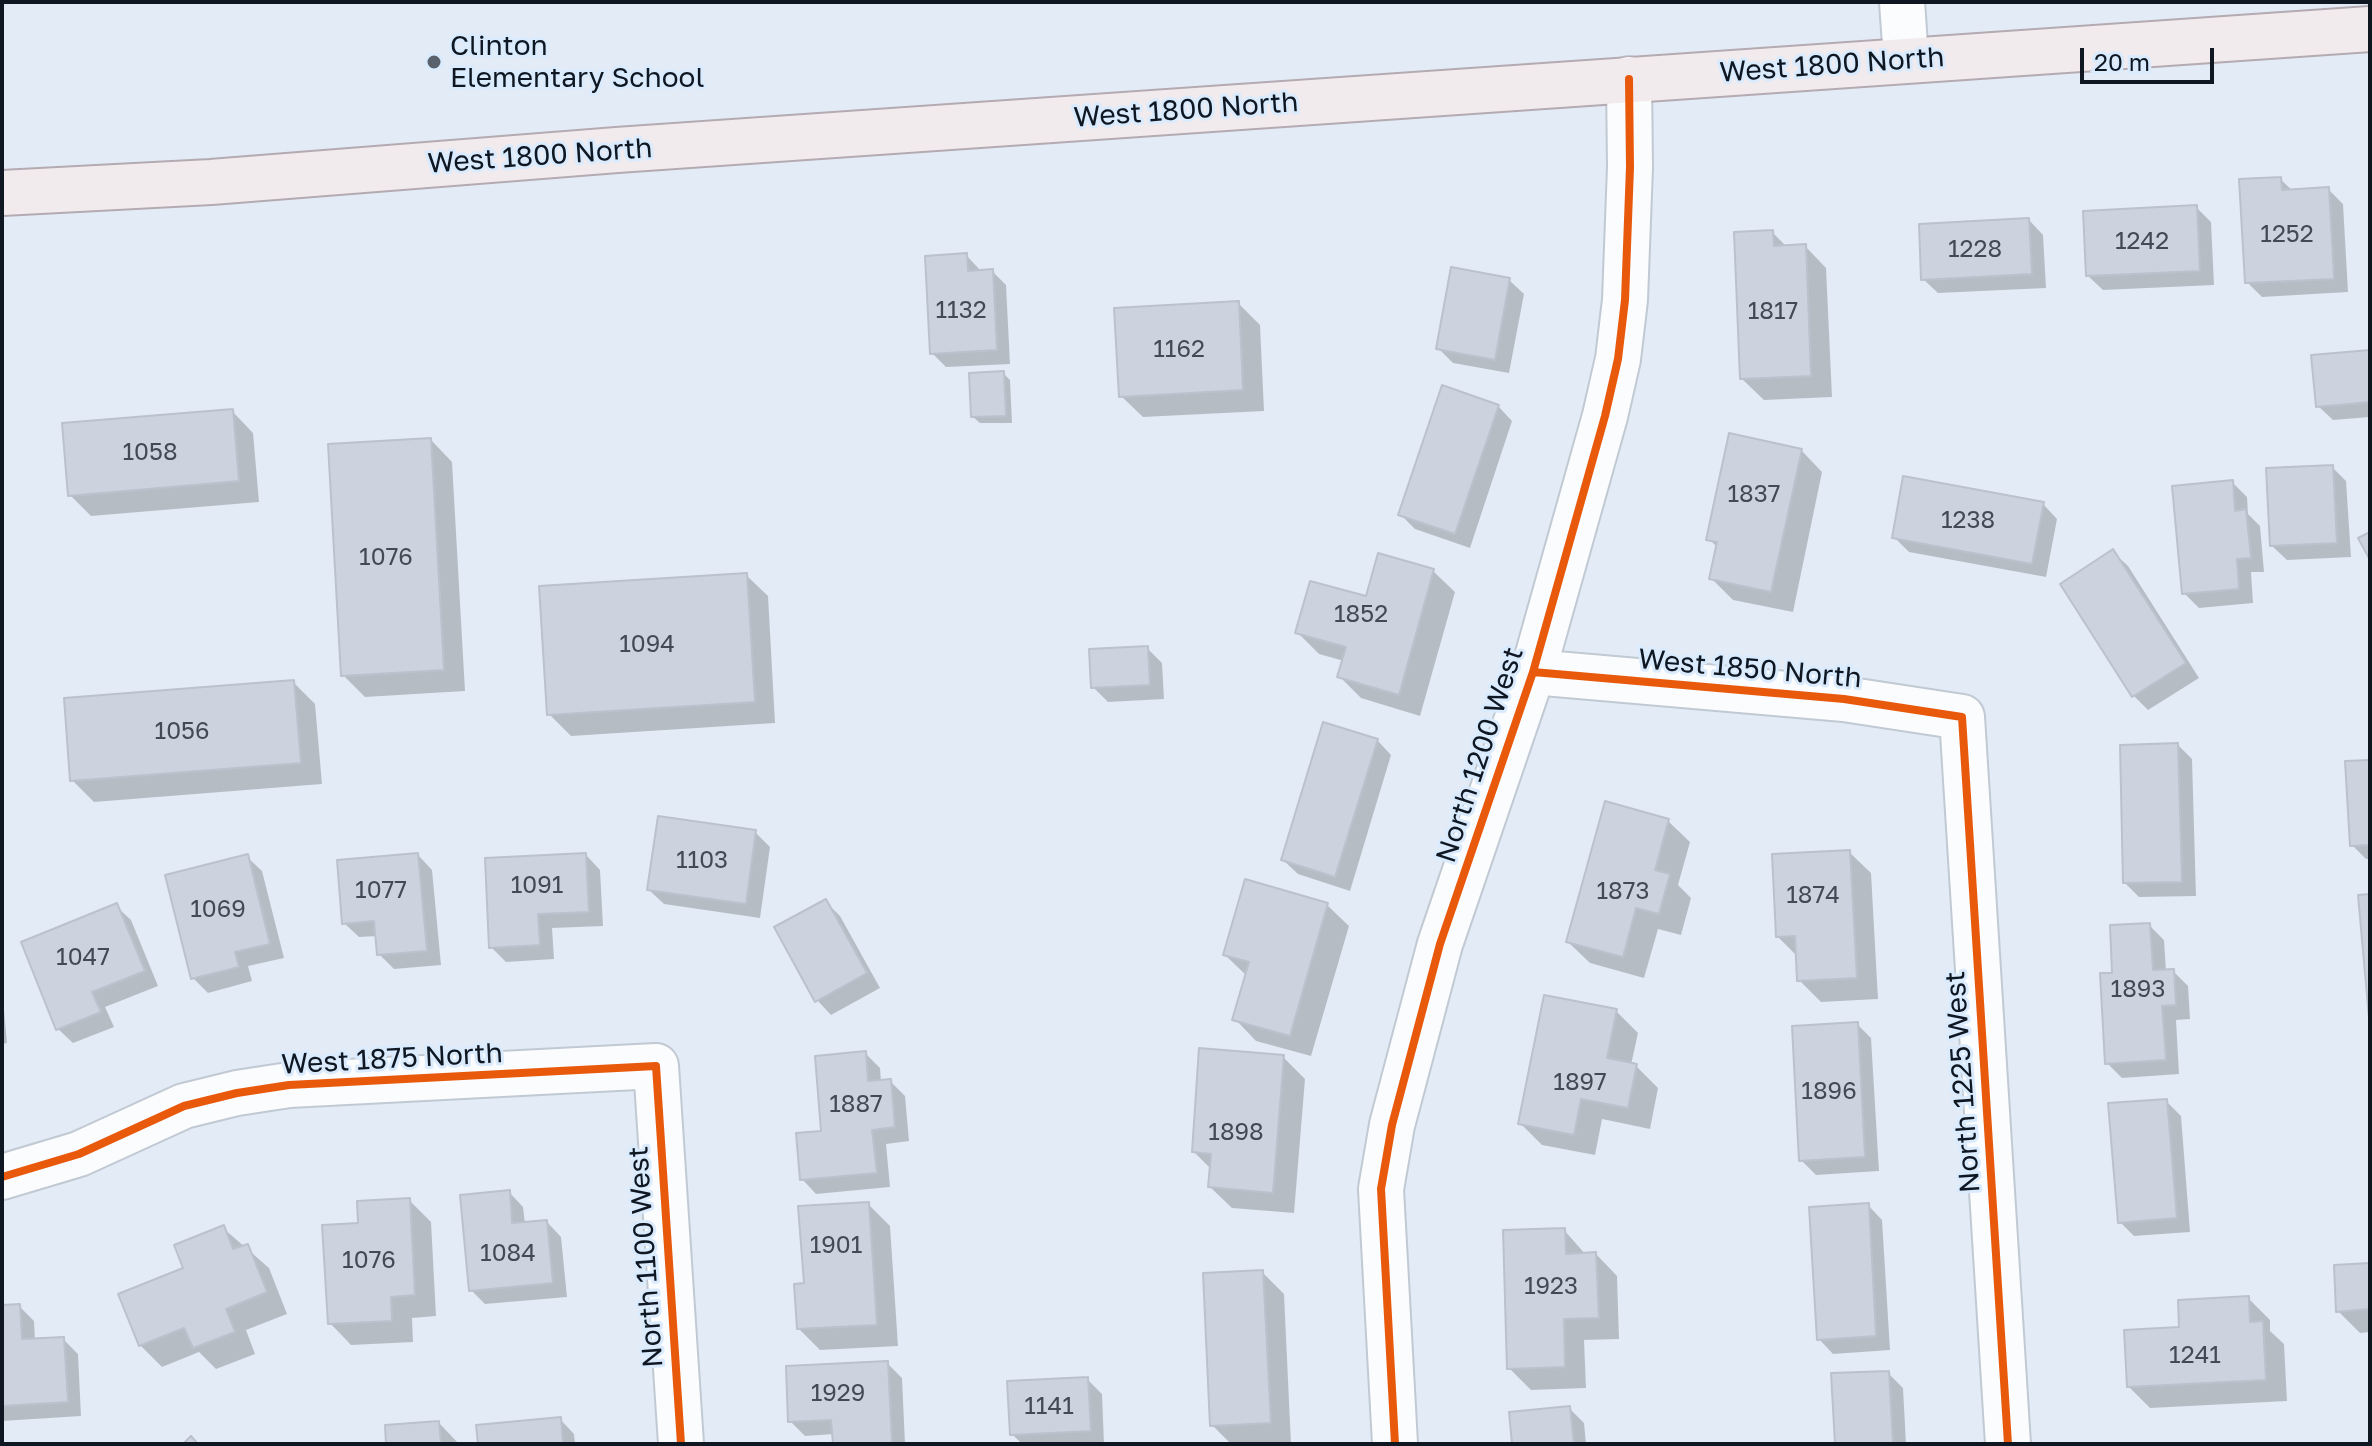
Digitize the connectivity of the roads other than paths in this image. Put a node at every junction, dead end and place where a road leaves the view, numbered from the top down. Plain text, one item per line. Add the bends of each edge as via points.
1 (1902, 2) edge
2 (2370, 29) edge
3 (1906, 59) junction
4 (1629, 79) junction
5 (2, 193) edge
6 (1533, 672) junction
7 (1962, 717) joint
8 (656, 1066) joint
9 (2, 1177) edge
10 (681, 1444) edge
11 (1395, 1444) edge
12 (2008, 1444) edge

1 - 3 street
2 - 3 main road, West 1800 North
3 - 4 main road, West 1800 North
4 - 5 main road, West 1800 North
4 - 6 street, North 1200 West via 1625,300 1618,359
6 - 7 street, West 1850 North via 1844,699
6 - 11 street, North 1200 West via 1440,944 1392,1125 1381,1189
7 - 12 street, North 1225 West
8 - 9 street, West 1875 North via 289,1085 237,1093 184,1106 79,1154
8 - 10 street, North 1100 West

